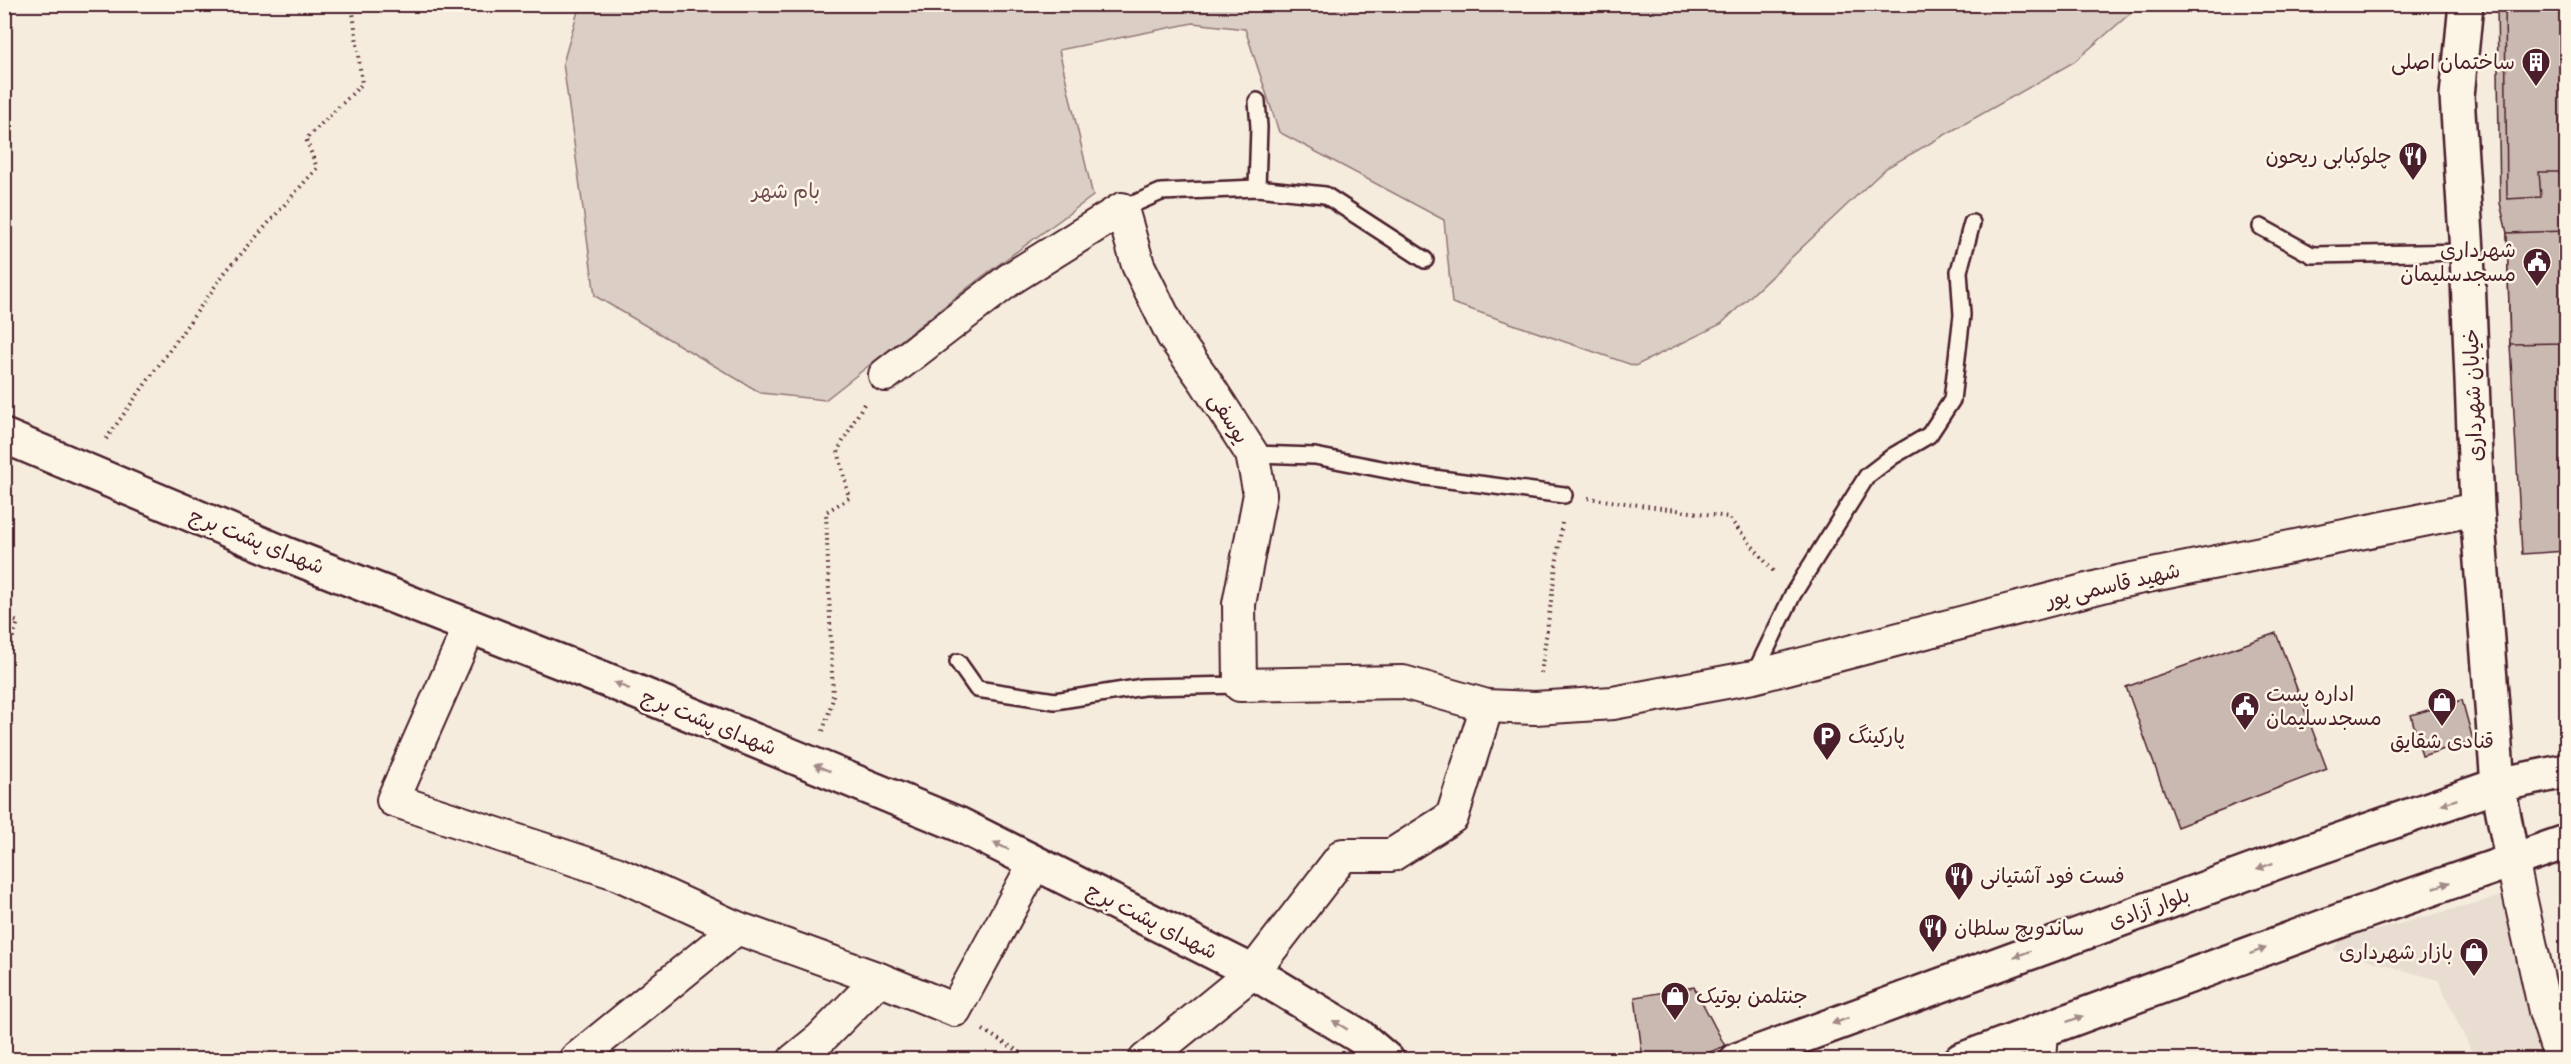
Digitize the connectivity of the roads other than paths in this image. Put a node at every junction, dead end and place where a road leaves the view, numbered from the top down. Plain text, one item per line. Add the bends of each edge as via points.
1 (2466, 4) edge
2 (1257, 100) dead end
3 (1257, 188) junction
4 (1122, 209) junction
5 (1972, 223) dead end
6 (2262, 227) dead end
7 (2467, 252) junction
8 (1425, 261) dead end
9 (885, 375) road end
10 (4, 436) edge
11 (1252, 454) junction
12 (1564, 495) road end
13 (2477, 509) junction
14 (470, 626) junction
15 (958, 662) dead end
16 (1753, 677) junction
17 (1240, 685) junction
18 (1487, 706) junction
19 (2566, 771) edge
20 (2498, 785) junction
21 (2566, 842) edge
22 (2512, 860) junction
23 (1035, 862) junction
24 (737, 928) junction
25 (1253, 972) junction
26 (879, 979) junction
27 (2556, 1008) edge
28 (2041, 1045) edge
29 (575, 1059) edge
30 (794, 1059) edge
31 (1145, 1059) edge
32 (1386, 1059) edge
33 (1737, 1059) edge
34 (1961, 1059) edge
35 (2561, 1059) edge

1 - 7 street, خیابان شهرداری via 2457,96
2 - 3 lane
3 - 4 lane via 1161,192
3 - 8 lane via 1325,195
4 - 9 street via 1010,279
4 - 11 street, یوسفی via 1138,265 1173,336
5 - 16 lane via 1959,271 1962,315 1952,400 1929,435 1867,476 1793,594
6 - 7 lane via 2312,255
7 - 13 street, خیابان شهرداری
10 - 14 street, شهدای پشت برج
11 - 12 lane via 1315,456 1418,476
11 - 17 street, یوسفی via 1260,494 1239,604
13 - 16 street, شهید قاسمی پور via 2118,582
13 - 20 street, خیابان شهرداری
23 -> 14 street, شهدای پشت برج via 958,824
14 - 24 street via 393,800 616,873
15 - 17 lane via 977,689 1055,700 1143,687
16 - 18 street, شهید قاسمی پور via 1613,703 1535,708
17 - 18 street via 1403,682
18 - 25 street via 1452,817 1392,855 1342,855
19 - 20 street, بلوار آزادی
20 - 22 street, خیابان شهرداری
20 -> 33 street, بلوار آزادی
21 - 22 street
22 - 27 street
28 -> 22 street
23 - 25 street, شهدای پشت برج
23 - 26 street via 955,1010
24 - 26 street
24 - 29 street
25 - 31 street
32 -> 25 street, شهدای پشت برج via 1359,1036
26 - 30 street via 820,1039
27 - 35 street
28 - 34 street

